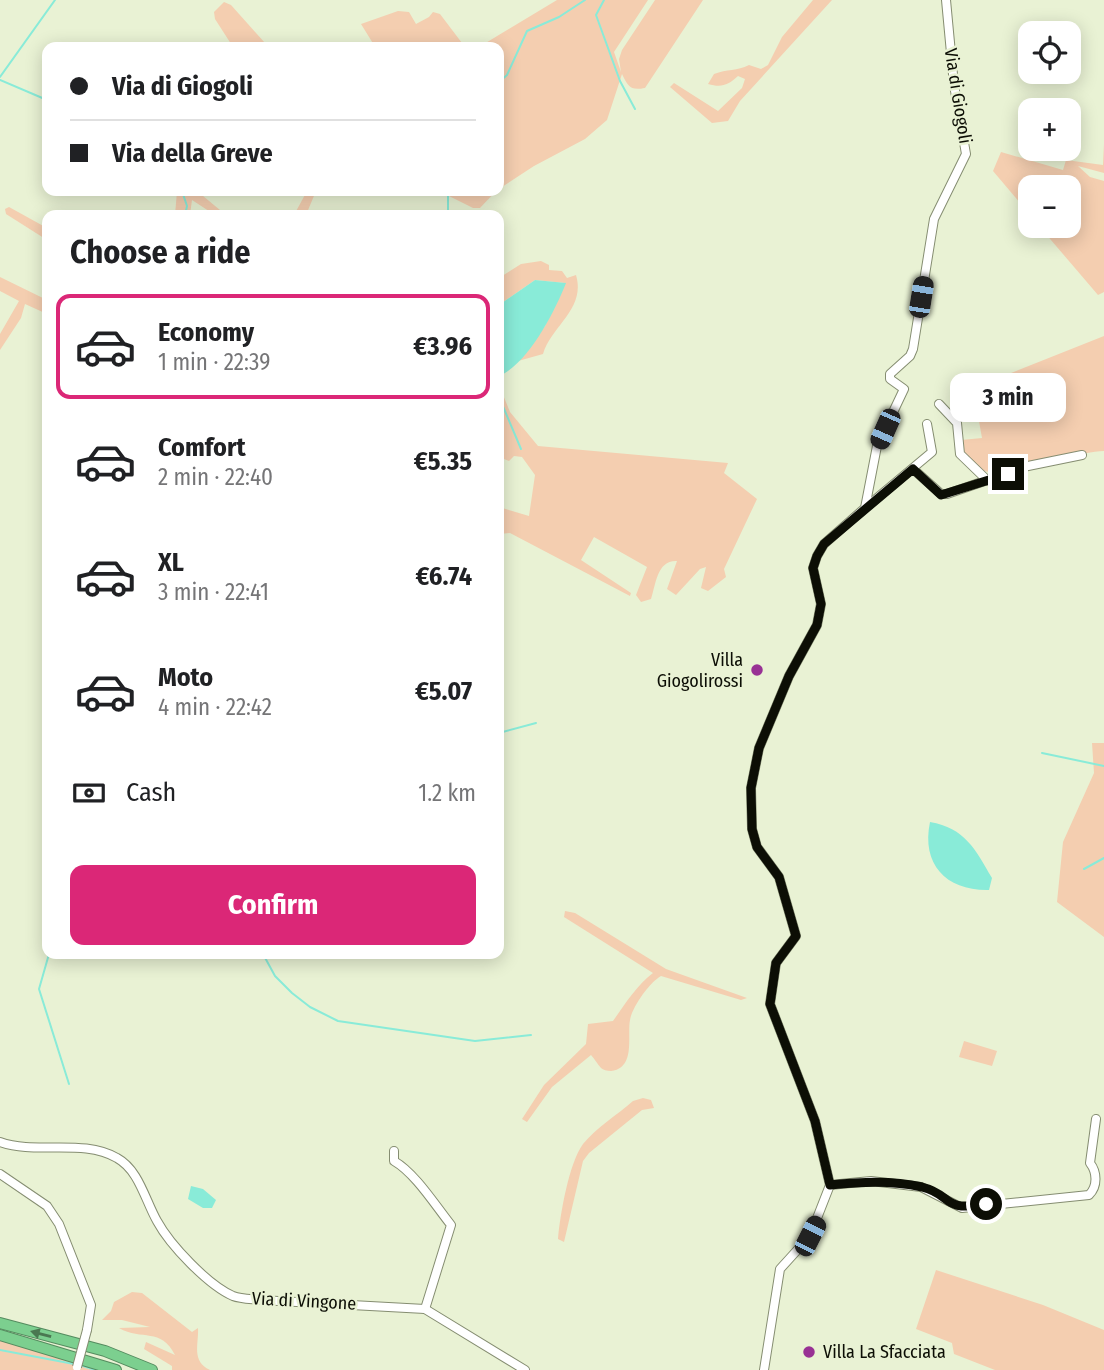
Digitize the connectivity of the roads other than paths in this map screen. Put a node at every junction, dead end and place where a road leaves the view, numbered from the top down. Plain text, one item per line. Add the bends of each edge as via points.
1 (946, 0) edge
2 (939, 404) dead end
3 (927, 424) dead end
4 (1082, 455) dead end
5 (913, 469) junction
6 (988, 481) junction
7 (865, 508) junction
8 (1096, 1119) dead end
9 (0, 1142) edge
10 (394, 1151) dead end
11 (0, 1174) edge
12 (830, 1185) junction
13 (425, 1309) junction
14 (0, 1323) edge
15 (0, 1335) edge
16 (76, 1368) edge
17 (116, 1370) edge
18 (152, 1370) edge
19 (525, 1370) edge
20 (764, 1370) edge

1 - 7 street, Via di Giogoli via 966,154 934,219 913,349 890,374 890,379 903,386 902,395 877,446
2 - 6 street via 957,423 960,454
3 - 5 street via 932,452
4 - 6 street
5 - 6 street via 941,495
5 - 7 street
7 - 12 street via 824,544 817,556 813,568 821,604 817,625 789,676 759,748 751,788 757,847 779,877 796,936 776,963 771,1009 815,1121
8 - 12 street via 1090,1163 1095,1180 1089,1195 962,1208 921,1187 870,1181
9 - 13 street, Via di Vingone via 89,1150 117,1158 134,1174 171,1242 233,1296
10 - 13 street via 394,1161 408,1169 451,1225
11 - 16 street, bridge via 47,1206 92,1305
12 - 20 street via 810,1236 780,1269
13 - 19 street, Via di Vingone
18 -> 14 highway via 106,1351
15 - 17 highway

